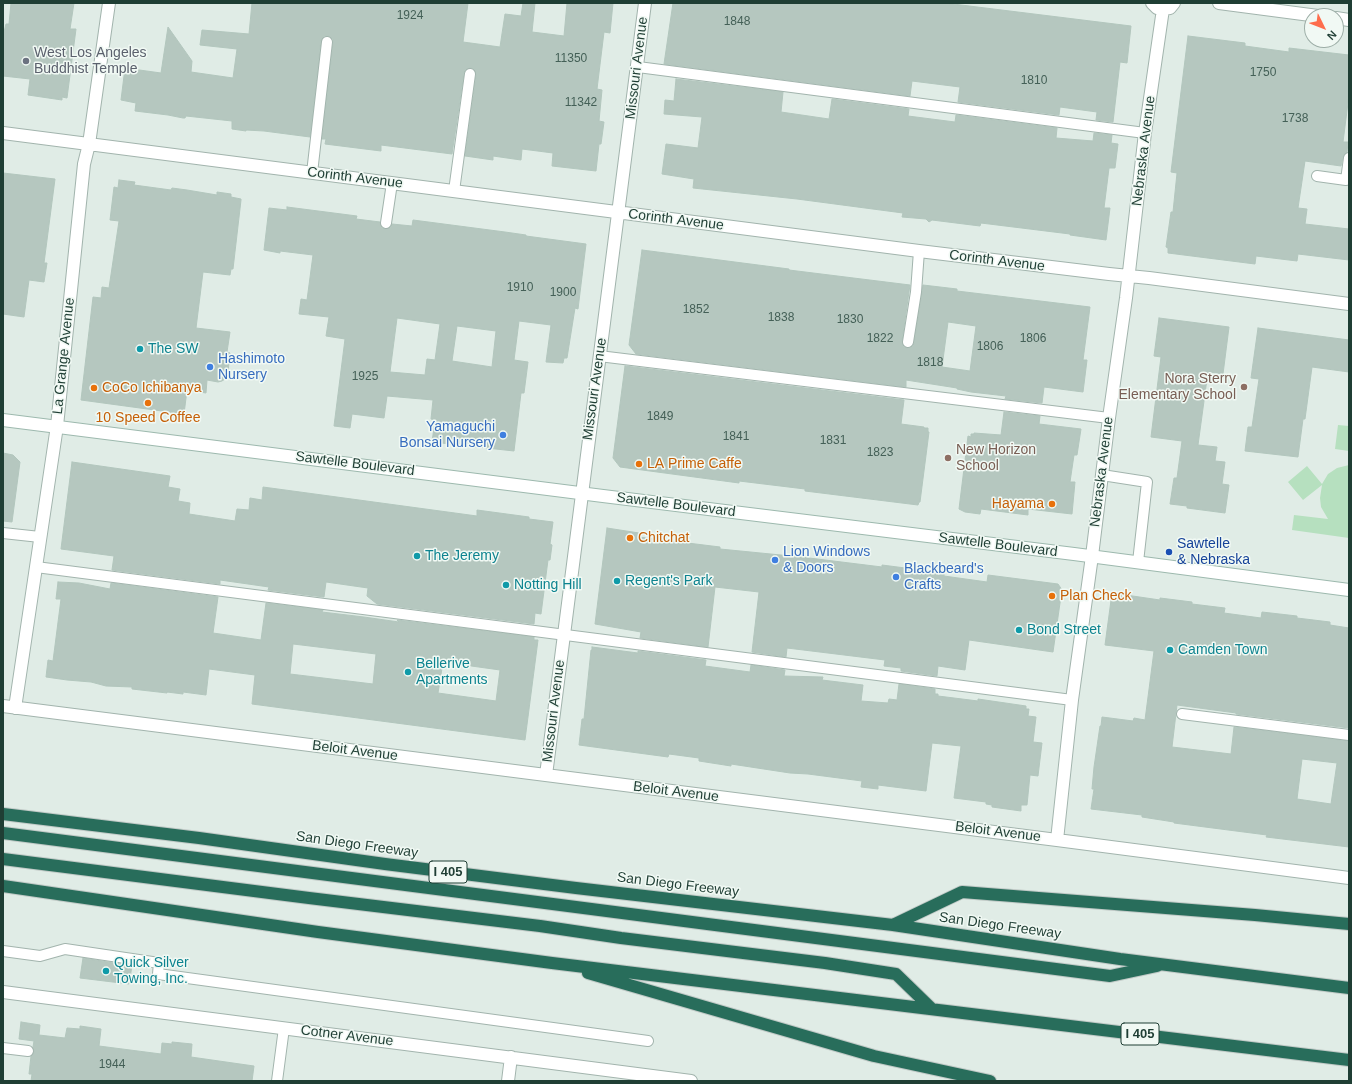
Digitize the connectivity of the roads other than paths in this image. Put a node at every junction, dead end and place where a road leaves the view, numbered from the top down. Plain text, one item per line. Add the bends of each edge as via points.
1 (109, 3) edge
2 (646, 3) edge
3 (1152, 3) edge
4 (1174, 3) edge
5 (1219, 3) edge
6 (1163, 9) junction
7 (1304, 14) edge
8 (327, 42) dead end
9 (638, 66) junction
10 (470, 74) dead end
11 (3, 133) edge
12 (1145, 133) junction
13 (88, 144) junction
14 (1349, 158) edge
15 (312, 173) junction
16 (1317, 176) dead end
17 (392, 183) junction
18 (454, 191) junction
19 (619, 212) junction
20 (386, 223) dead end
21 (919, 252) junction
22 (1128, 276) junction
23 (1349, 304) edge
24 (908, 342) dead end
25 (599, 356) junction
26 (1109, 418) junction
27 (3, 420) edge
28 (57, 426) junction
29 (1102, 475) junction
30 (582, 493) junction
31 (3, 533) edge
32 (40, 537) junction
33 (1092, 556) junction
34 (1138, 562) junction
35 (36, 567) junction
36 (1349, 590) edge
37 (564, 634) junction
38 (1072, 700) junction
39 (9, 707) edge
40 (1182, 714) dead end
41 (1349, 735) edge
42 (546, 776) junction
43 (3, 814) edge
44 (3, 833) edge
45 (1057, 840) junction
46 (3, 858) edge
47 (1349, 878) edge
48 (3, 886) edge
49 (1349, 924) edge
50 (893, 925) junction
51 (3, 952) edge
52 (552, 963) junction
53 (1168, 964) junction
54 (1349, 988) edge
55 (3, 992) edge
56 (932, 1009) junction
57 (284, 1028) junction
58 (648, 1041) dead end
59 (3, 1048) edge
60 (28, 1051) dead end
61 (511, 1057) junction
62 (1349, 1060) edge
63 (277, 1081) edge
64 (508, 1081) edge
65 (691, 1081) edge
66 (990, 1081) edge

1 - 13 street, La Grange Avenue
2 - 9 street, Missouri Avenue
3 - 6 street
4 - 6 street via 1170,8
5 - 7 street
6 - 12 street, Nebraska Avenue
8 - 15 lane
9 - 12 lane
9 - 19 street, Missouri Avenue
10 - 18 lane
11 - 13 street, Corinth Avenue
12 - 22 street, Nebraska Avenue
13 - 15 street, Corinth Avenue
13 - 28 street, La Grange Avenue
14 - 16 lane via 1346,180
15 - 17 street, Corinth Avenue
17 - 18 street, Corinth Avenue
17 - 20 lane
18 - 19 street, Corinth Avenue
19 - 21 street, Corinth Avenue
19 - 25 street, Missouri Avenue
21 - 22 street, Corinth Avenue
21 - 24 lane
22 - 23 street, Corinth Avenue
22 - 26 street, Nebraska Avenue
25 - 26 lane
25 - 30 street, Missouri Avenue
26 - 29 street, Nebraska Avenue
27 - 28 street, Sawtelle Boulevard
28 - 30 street, Sawtelle Boulevard
28 - 32 street, La Grange Avenue
29 - 33 street, Nebraska Avenue
29 - 34 lane via 1147,482
30 - 33 street, Sawtelle Boulevard
30 - 37 street, Missouri Avenue
31 - 32 lane
32 - 35 street, La Grange Avenue
33 - 34 street, Sawtelle Boulevard
33 - 38 street, Nebraska Avenue
34 - 36 street, Sawtelle Boulevard
35 - 37 lane
35 - 39 street, La Grange Avenue
37 - 38 lane
37 - 42 street, Missouri Avenue
38 - 45 street, Nebraska Avenue
39 - 42 street, Beloit Avenue
40 - 41 lane
42 - 45 street, Beloit Avenue
43 - 50 highway, San Diego Freeway / I 405 via 568,888
44 - 53 highway via 1110,976
45 - 47 street, Beloit Avenue
46 - 56 highway via 896,974
48 - 52 highway, I 405
49 - 50 highway via 962,892
50 - 53 highway, San Diego Freeway / I 405
51 - 58 lane via 40,956 65,949 159,963 158,974
52 - 56 highway, I 405
52 - 66 highway via 874,1056
53 - 54 highway, San Diego Freeway / I 405
55 - 57 street, Cotner Avenue
56 - 62 highway, I 405
57 - 61 street, Cotner Avenue
57 - 63 lane
59 - 60 lane
61 - 64 street
61 - 65 street, Cotner Avenue

